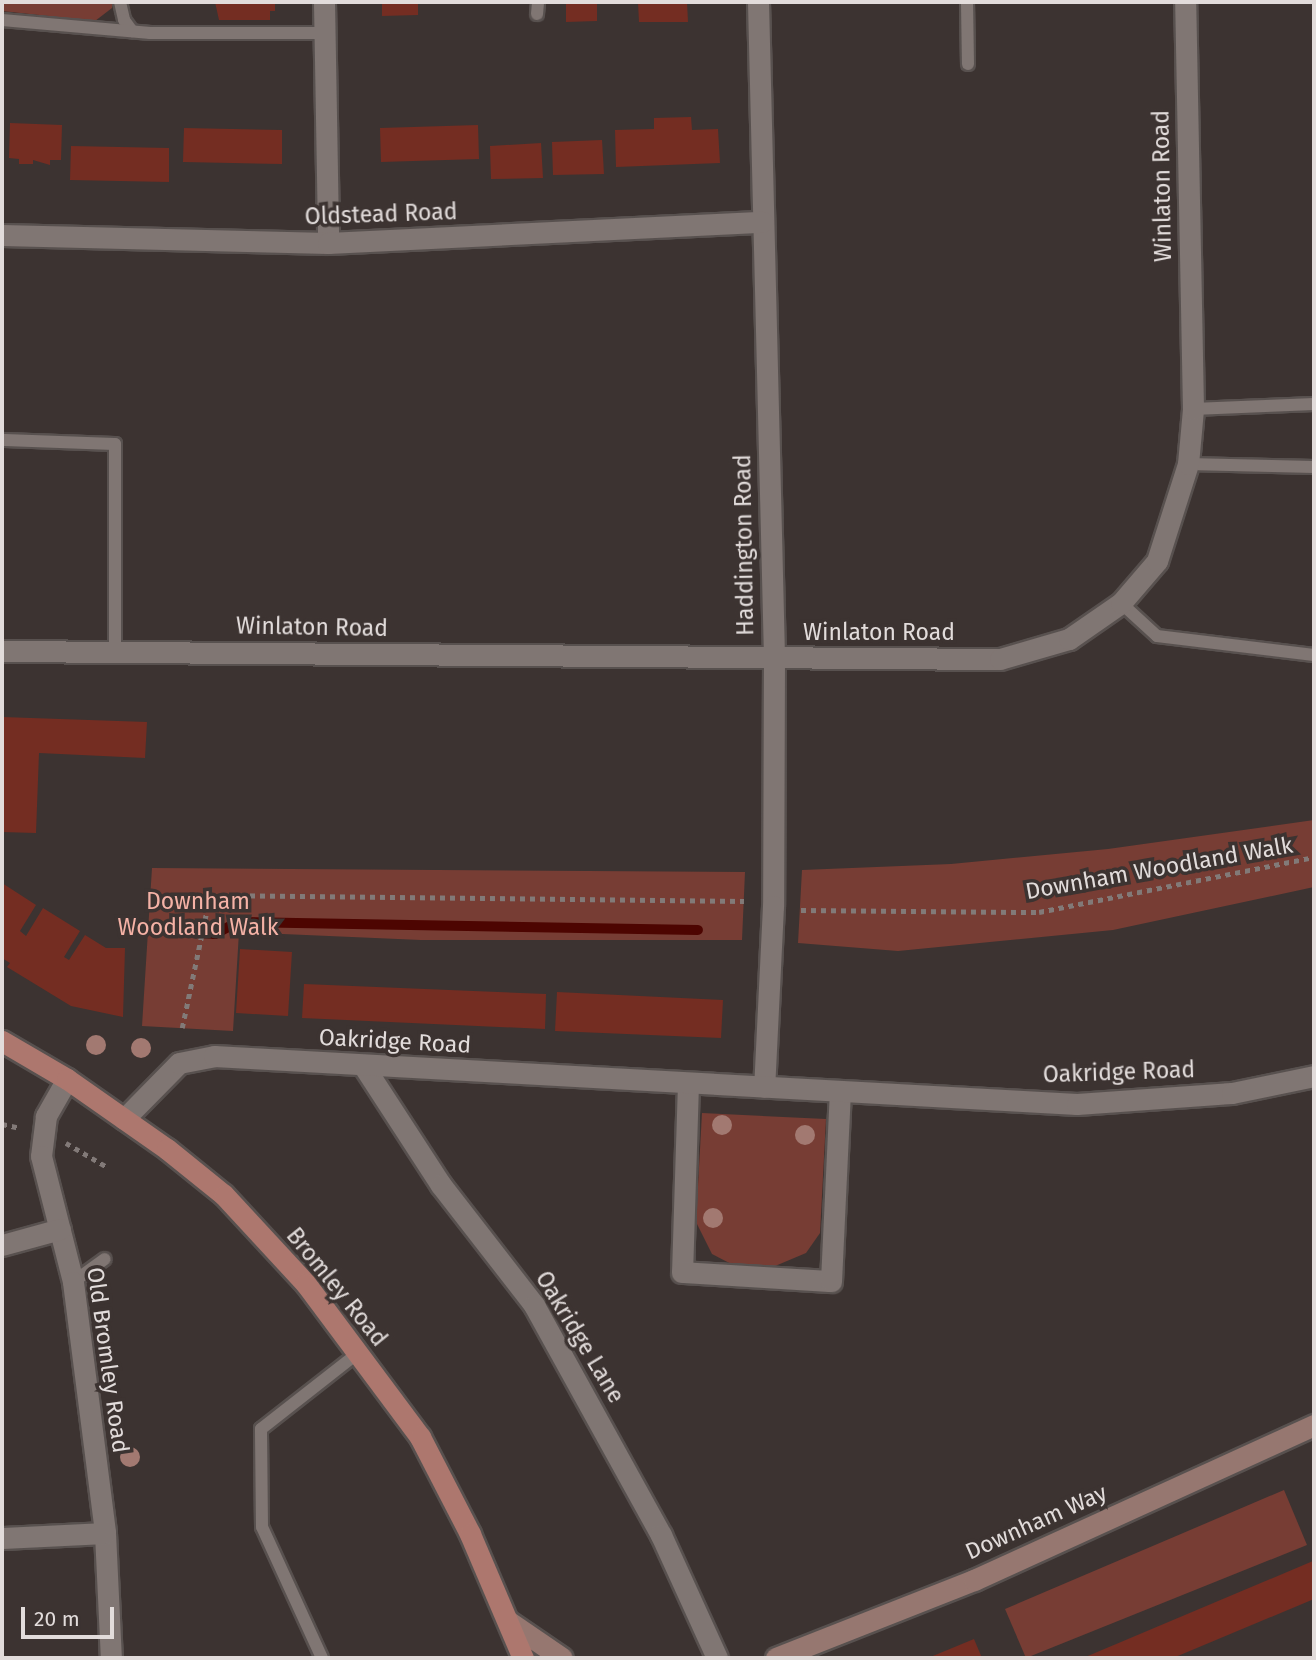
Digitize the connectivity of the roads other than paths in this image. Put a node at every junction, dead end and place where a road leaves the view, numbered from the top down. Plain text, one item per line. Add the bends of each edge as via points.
1 (120, 2) edge
2 (324, 2) edge
3 (758, 2) edge
4 (967, 2) edge
5 (1185, 2) edge
6 (2, 20) edge
7 (132, 31) junction
8 (324, 33) junction
9 (968, 64) dead end
10 (762, 222) junction
11 (2, 235) edge
12 (328, 243) junction
13 (1314, 404) edge
14 (1193, 409) junction
15 (2, 440) edge
16 (1188, 464) junction
17 (1314, 467) edge
18 (1121, 603) junction
19 (2, 651) edge
20 (115, 652) junction
21 (1314, 655) edge
22 (774, 657) junction
23 (2, 1041) edge
24 (363, 1065) junction
25 (1314, 1076) edge
26 (67, 1079) junction
27 (688, 1083) junction
28 (764, 1087) junction
29 (840, 1091) junction
30 (124, 1119) junction
31 (60, 1229) junction
32 (2, 1245) edge
33 (105, 1259) dead end
34 (73, 1282) junction
35 (358, 1353) junction
36 (1314, 1424) edge
37 (106, 1533) junction
38 (2, 1538) edge
39 (508, 1620) junction
40 (111, 1658) edge
41 (322, 1658) edge
42 (523, 1658) edge
43 (562, 1658) edge
44 (717, 1658) edge
45 (776, 1658) edge

1 - 7 lane
2 - 8 street
3 - 10 street, Haddington Road
4 - 9 lane
5 - 14 street, Winlaton Road
6 - 7 lane
7 - 8 lane
8 - 12 street
10 - 12 street, Oldstead Road
10 - 22 street, Haddington Road
11 - 12 street, Oldstead Road
13 - 14 lane
14 - 16 street, Winlaton Road
15 - 20 lane via 115,444
16 - 17 lane
16 - 18 street, Winlaton Road via 1157,561
18 - 21 lane via 1157,636
18 - 22 street, Winlaton Road via 1069,639 1000,659
19 - 20 street, Winlaton Road
20 - 22 street, Winlaton Road
22 - 28 street, Haddington Road via 773,906
23 - 26 main road, Bromley Road
24 - 27 street, Oakridge Road
24 - 30 street, Oakridge Road via 193,1057 163,1075
24 - 44 street, Oakridge Lane via 441,1185 534,1305 661,1535
25 - 29 street, Oakridge Road via 1233,1093 1077,1104
26 - 30 main road, Bromley Road
26 - 31 street, Old Bromley Road via 46,1116 41,1156
27 - 28 street, Oakridge Road
27 - 29 street via 682,1272 831,1281
28 - 29 street, Oakridge Road
30 - 35 main road, Bromley Road via 224,1195 306,1284
31 - 32 street
31 - 34 street, Old Bromley Road
33 - 34 lane
34 - 37 street, Old Bromley Road
35 - 39 main road, Bromley Road via 421,1437
35 - 41 lane via 261,1429 261,1527
36 - 45 street, Downham Way via 974,1580
37 - 38 street
37 - 40 street, Old Bromley Road
39 - 42 main road, Bromley Road
39 - 43 street

